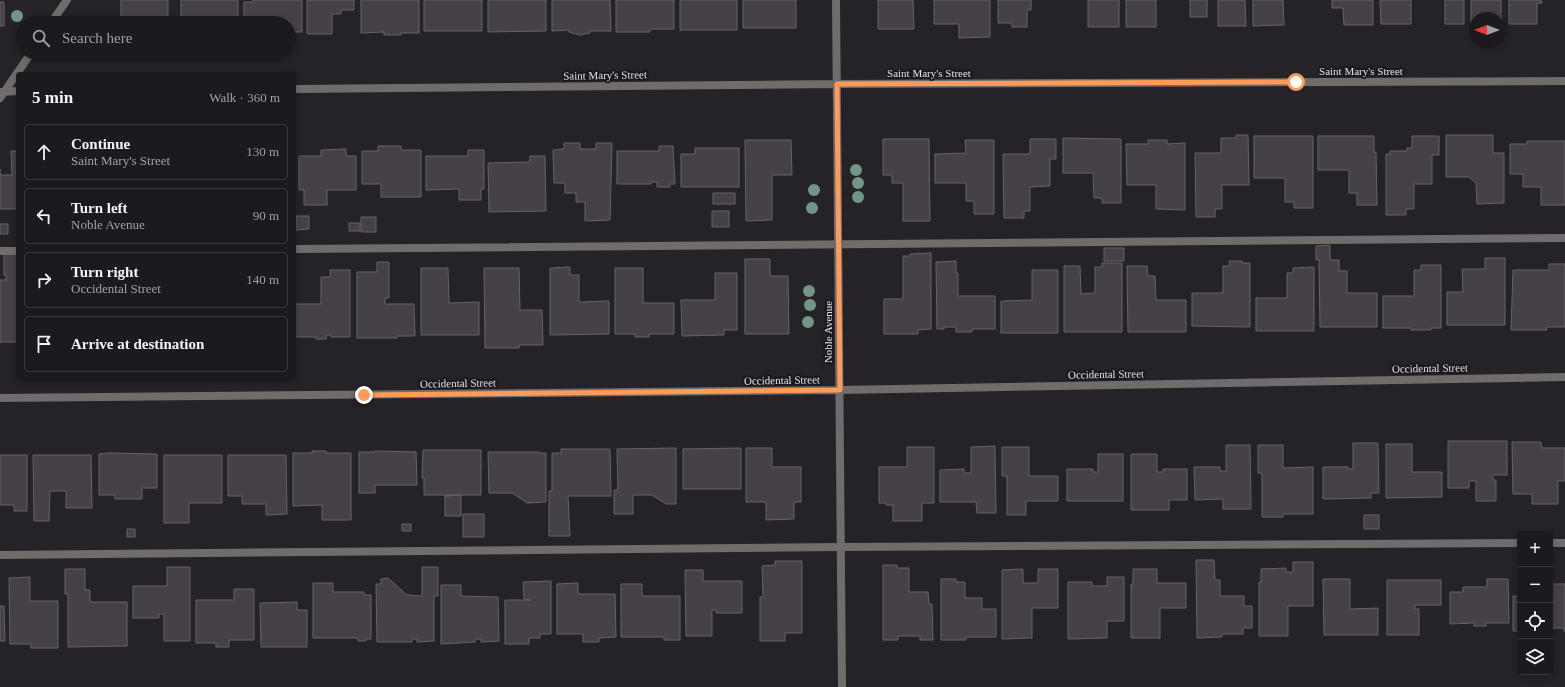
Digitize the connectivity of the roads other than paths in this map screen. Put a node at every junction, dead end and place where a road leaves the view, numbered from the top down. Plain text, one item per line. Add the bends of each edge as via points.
1 (67, 0) edge
2 (836, 0) edge
3 (56, 16) edge
4 (26, 60) edge
5 (17, 72) edge
6 (16, 74) edge
7 (1565, 81) edge
8 (837, 84) junction
9 (296, 89) edge
10 (16, 92) edge
11 (1, 94) edge
12 (1565, 238) edge
13 (838, 244) junction
14 (296, 248) edge
15 (0, 251) edge
16 (16, 251) edge
17 (1565, 377) edge
18 (840, 390) junction
19 (0, 398) edge
20 (1517, 543) edge
21 (1553, 543) edge
22 (1565, 543) edge
23 (841, 547) junction
24 (0, 555) edge
25 (842, 687) edge

1 - 3 street
2 - 8 street, Noble Avenue
4 - 5 street
6 - 11 street
7 - 8 street, Saint Mary's Street
8 - 9 street, Saint Mary's Street
8 - 13 street, Noble Avenue
10 - 11 street
12 - 13 street
13 - 14 street
13 - 18 street, Noble Avenue
15 - 16 street
17 - 18 street, Occidental Street
18 - 19 street, Occidental Street
18 - 23 street, Noble Avenue
20 - 23 street
21 - 22 street
23 - 24 street
23 - 25 street, Noble Avenue

